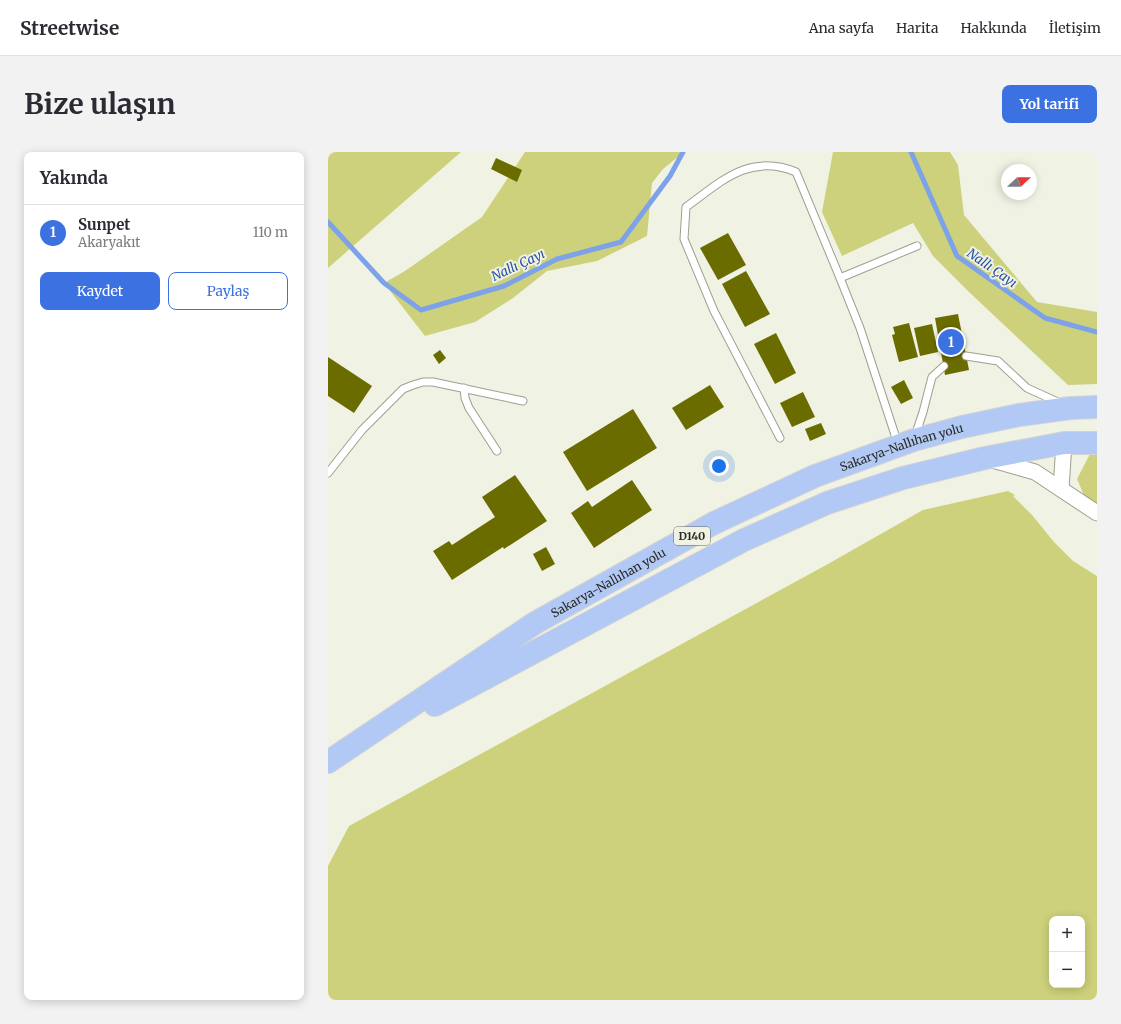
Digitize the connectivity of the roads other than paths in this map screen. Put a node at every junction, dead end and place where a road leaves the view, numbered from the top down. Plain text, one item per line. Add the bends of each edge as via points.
1 (917, 246) dead end
2 (840, 278) junction
3 (966, 356) dead end
4 (944, 366) dead end
5 (464, 388) junction
6 (523, 401) dead end
7 (1097, 407) edge
8 (1071, 408) junction
9 (780, 438) dead end
10 (1097, 442) edge
11 (906, 443) junction
12 (1064, 443) junction
13 (497, 451) dead end
14 (985, 458) junction
15 (328, 473) edge
16 (1061, 489) junction
17 (1097, 513) edge

1 - 2 lane
2 - 9 lane via 796,172 769,165 747,168 727,178 686,207 684,239 714,311
2 - 11 lane
3 - 8 lane via 998,361 1027,388
4 - 11 lane via 932,377 923,412
5 - 6 lane
5 - 13 lane via 469,408
5 - 15 lane via 423,382 404,389 362,430
7 - 8 main road, Sakarya-Nallıhan yolu / D140
8 - 11 main road, Sakarya-Nallıhan yolu / D140 via 962,427
10 - 12 main road, Sakarya-Nallıhan yolu / D140
11 - 14 main road, Sakarya-Nallıhan yolu / D140 via 815,476 714,523 535,623 328,762 744,540 827,503 903,478
12 - 14 main road, Sakarya-Nallıhan yolu / D140
12 - 16 street
14 - 16 street via 1035,472
16 - 17 street

